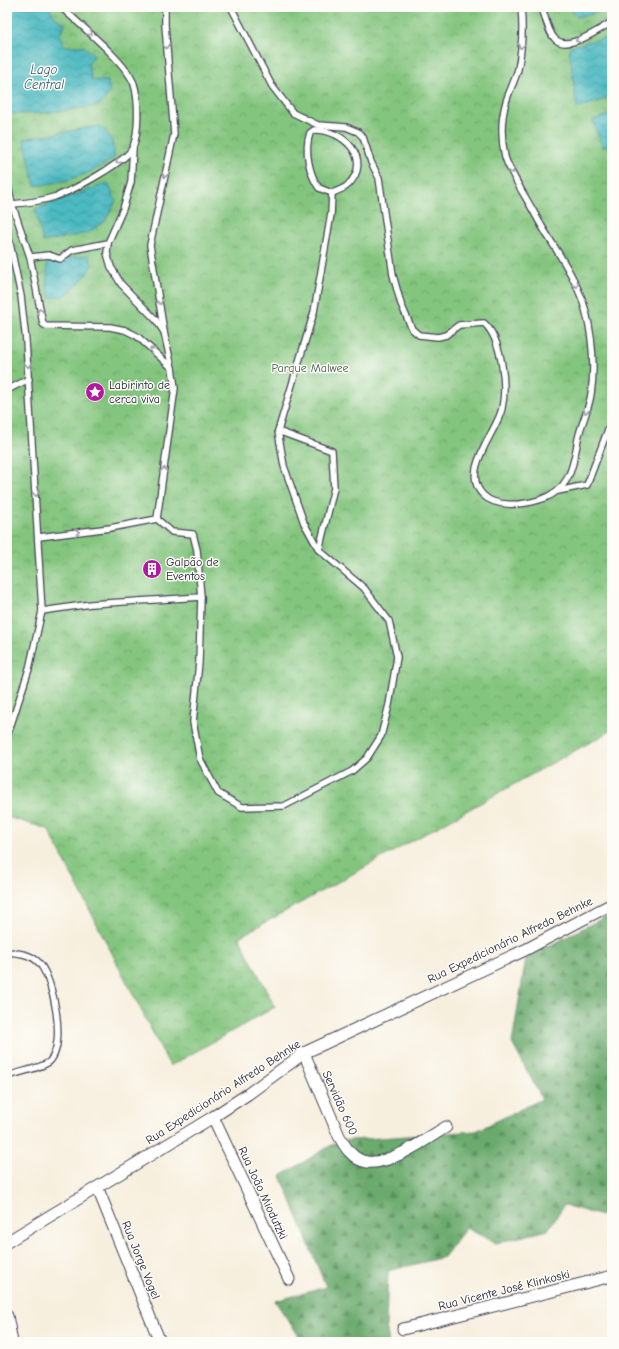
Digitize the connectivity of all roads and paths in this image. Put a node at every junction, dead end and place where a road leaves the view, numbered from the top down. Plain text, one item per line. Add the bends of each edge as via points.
1 (61, 7) edge
2 (165, 7) edge
3 (231, 7) edge
4 (521, 7) edge
5 (542, 7) edge
6 (612, 22) edge
7 (133, 148) junction
8 (7, 179) edge
9 (332, 193) junction
10 (12, 204) junction
11 (7, 229) edge
12 (108, 243) junction
13 (30, 257) junction
14 (164, 332) junction
15 (172, 368) junction
16 (29, 379) junction
17 (7, 390) edge
18 (612, 419) edge
19 (278, 431) junction
20 (558, 491) junction
21 (156, 519) junction
22 (39, 537) junction
23 (319, 550) junction
24 (201, 596) junction
25 (42, 611) junction
26 (7, 737) edge
27 (612, 904) edge
28 (7, 952) edge
29 (304, 1053) junction
30 (7, 1076) edge
31 (213, 1117) junction
32 (446, 1128) dead end
33 (98, 1188) junction
34 (7, 1242) edge
35 (612, 1276) edge
36 (289, 1280) dead end
37 (7, 1316) edge
38 (402, 1329) dead end
39 (12, 1342) edge
40 (160, 1342) edge

1 -> 7 lane via 120,63 134,84 138,115
2 -> 14 lane via 174,134 150,245
3 - 20 lane via 272,86 293,113 318,125 346,127 363,137 379,178 394,275 401,304 412,329 419,334 438,337 468,323 484,323 489,327 496,341 503,370 504,389 502,410 482,448 476,470 477,485 483,495 497,502 527,504 550,497
4 -> 20 lane via 523,26 518,70 506,103 502,131 506,158 543,229 577,286 587,311 591,336 591,394 574,462 567,480
6 -> 5 lane via 583,38 567,44 561,43 554,38
7 -> 10 lane via 98,175 55,197
7 - 12 lane via 131,182 123,209
8 - 10 lane
9 - 9 lane via 347,186 355,175 358,163 355,151 349,143 338,136 314,130 310,133 308,144 311,173 319,188
9 - 19 lane via 331,214 314,312
10 - 13 lane
11 -> 16 lane via 21,296
12 - 13 lane via 72,250 60,259 49,255
12 - 14 lane via 107,253 111,268
15 -> 13 lane via 137,336 125,330 43,324
14 - 15 lane
21 -> 15 lane via 175,388
16 - 17 lane
16 -> 22 lane
18 - 20 lane via 587,485
19 - 23 lane via 284,466 304,523
19 - 23 lane via 332,451 334,488
22 -> 21 lane
21 - 24 lane via 172,532 193,534
22 - 25 lane
23 - 24 lane via 364,588 389,621 397,657 381,736 367,758 352,771 284,806 242,807 218,793 200,759 193,722 199,662
24 - 25 lane via 91,604
25 - 26 lane via 29,669
27 - 29 street, Rua Expedicionário Alfredo Behnke via 525,950
28 - 30 lane via 22,953 41,965 50,986 56,1011 58,1045 49,1062
29 - 31 street, Rua Expedicionário Alfredo Behnke
29 - 32 street, Servidão 600 via 339,1136 346,1149 356,1157 367,1162 383,1160 402,1153
31 - 33 street, Rua Expedicionário Alfredo Behnke
31 - 36 street, Rua João Miodutzki
33 - 34 street, Rua Expedicionário Alfredo Behnke
33 - 40 street, Rua Jorge Vogel
35 - 38 street, Rua Vicente José Klinkoski
37 - 39 street

